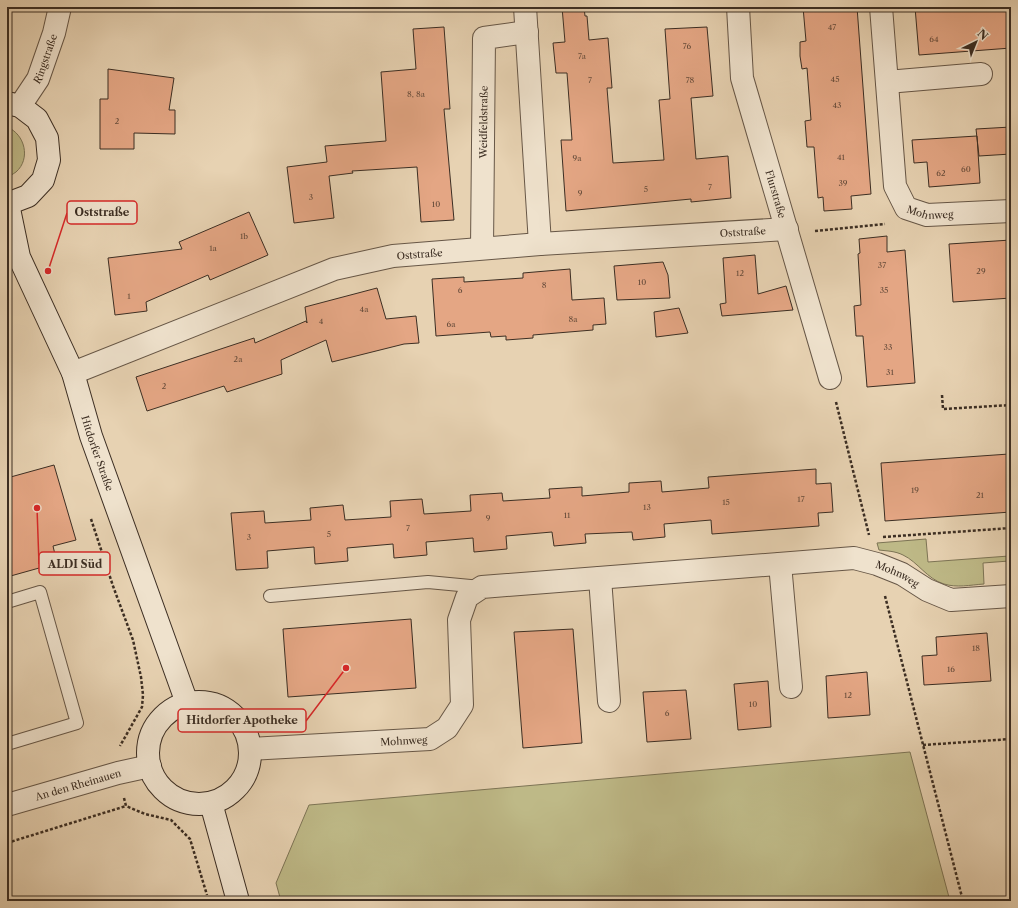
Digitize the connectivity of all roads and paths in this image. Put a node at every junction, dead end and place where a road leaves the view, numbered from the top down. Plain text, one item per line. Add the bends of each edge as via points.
1 (60, 7) edge
2 (525, 7) edge
3 (738, 7) edge
4 (881, 7) edge
5 (527, 32) junction
6 (981, 74) dead end
7 (887, 82) junction
8 (13, 105) edge
9 (8, 204) edge
10 (906, 208) junction
11 (1011, 211) edge
12 (787, 229) junction
13 (540, 244) junction
14 (482, 248) junction
15 (73, 373) junction
16 (830, 378) joint
17 (942, 395) dead end
18 (1011, 405) edge
19 (90, 516) dead end
20 (1011, 528) edge
21 (870, 538) junction
22 (780, 564) junction
23 (877, 564) junction
24 (600, 578) junction
25 (482, 587) junction
26 (270, 596) dead end
27 (1011, 596) edge
28 (7, 602) edge
29 (791, 688) dead end
30 (609, 701) dead end
31 (187, 703) junction
32 (1011, 739) edge
33 (7, 744) edge
34 (923, 745) junction
35 (251, 749) junction
36 (150, 766) junction
37 (118, 773) junction
38 (211, 803) junction
39 (7, 805) edge
40 (126, 806) junction
41 (7, 843) edge
42 (209, 901) edge
43 (238, 901) edge
44 (963, 901) edge

1 - 8 street, Ringstraße via 38,79
2 - 5 street
3 - 12 street, Flurstraße via 742,78
4 - 7 street, Mohnweg
5 - 13 street
5 - 14 street, Weidfeldstraße via 484,38
6 - 7 street
7 - 10 street, Mohnweg via 895,186
8 - 9 street via 37,119 47,138 49,160 43,180 28,196
9 - 15 street, Hitdorfer Straße via 19,257
10 - 11 street, Mohnweg via 927,215
10 - 12 path via 894,224 796,232
12 - 13 street, Oststraße
12 - 16 street, Flurstraße
13 - 14 street, Oststraße
14 - 15 street, Oststraße via 393,256 334,268
15 - 31 street, Hitdorfer Straße via 92,436
16 - 21 path
17 - 18 path via 943,409
19 - 37 path via 133,640 144,695 142,707 118,749
20 - 21 path
21 - 23 path
22 - 23 street, Mohnweg via 854,558
22 - 24 street, Mohnweg
22 - 29 street
23 - 27 street, Mohnweg via 951,600
23 - 34 path
24 - 25 street, Mohnweg
24 - 30 street
25 - 26 lane, Mohnweg via 428,582
25 - 35 street, Mohnweg via 467,597 459,620 462,705 447,728 430,739
28 - 33 lane via 40,592 77,723
31 - 35 street via 204,702 222,706 236,717 246,732
31 - 36 street via 172,709 160,720 151,734 148,750
32 - 34 path
34 - 44 path
35 - 38 street via 249,767 241,783 228,796
36 - 37 street, An den Rheinauen
36 - 38 street via 156,780 166,792 180,800 196,804
37 - 39 street, An den Rheinauen
37 - 40 path
38 - 43 street
40 - 41 path
40 - 42 path via 171,820 190,839

